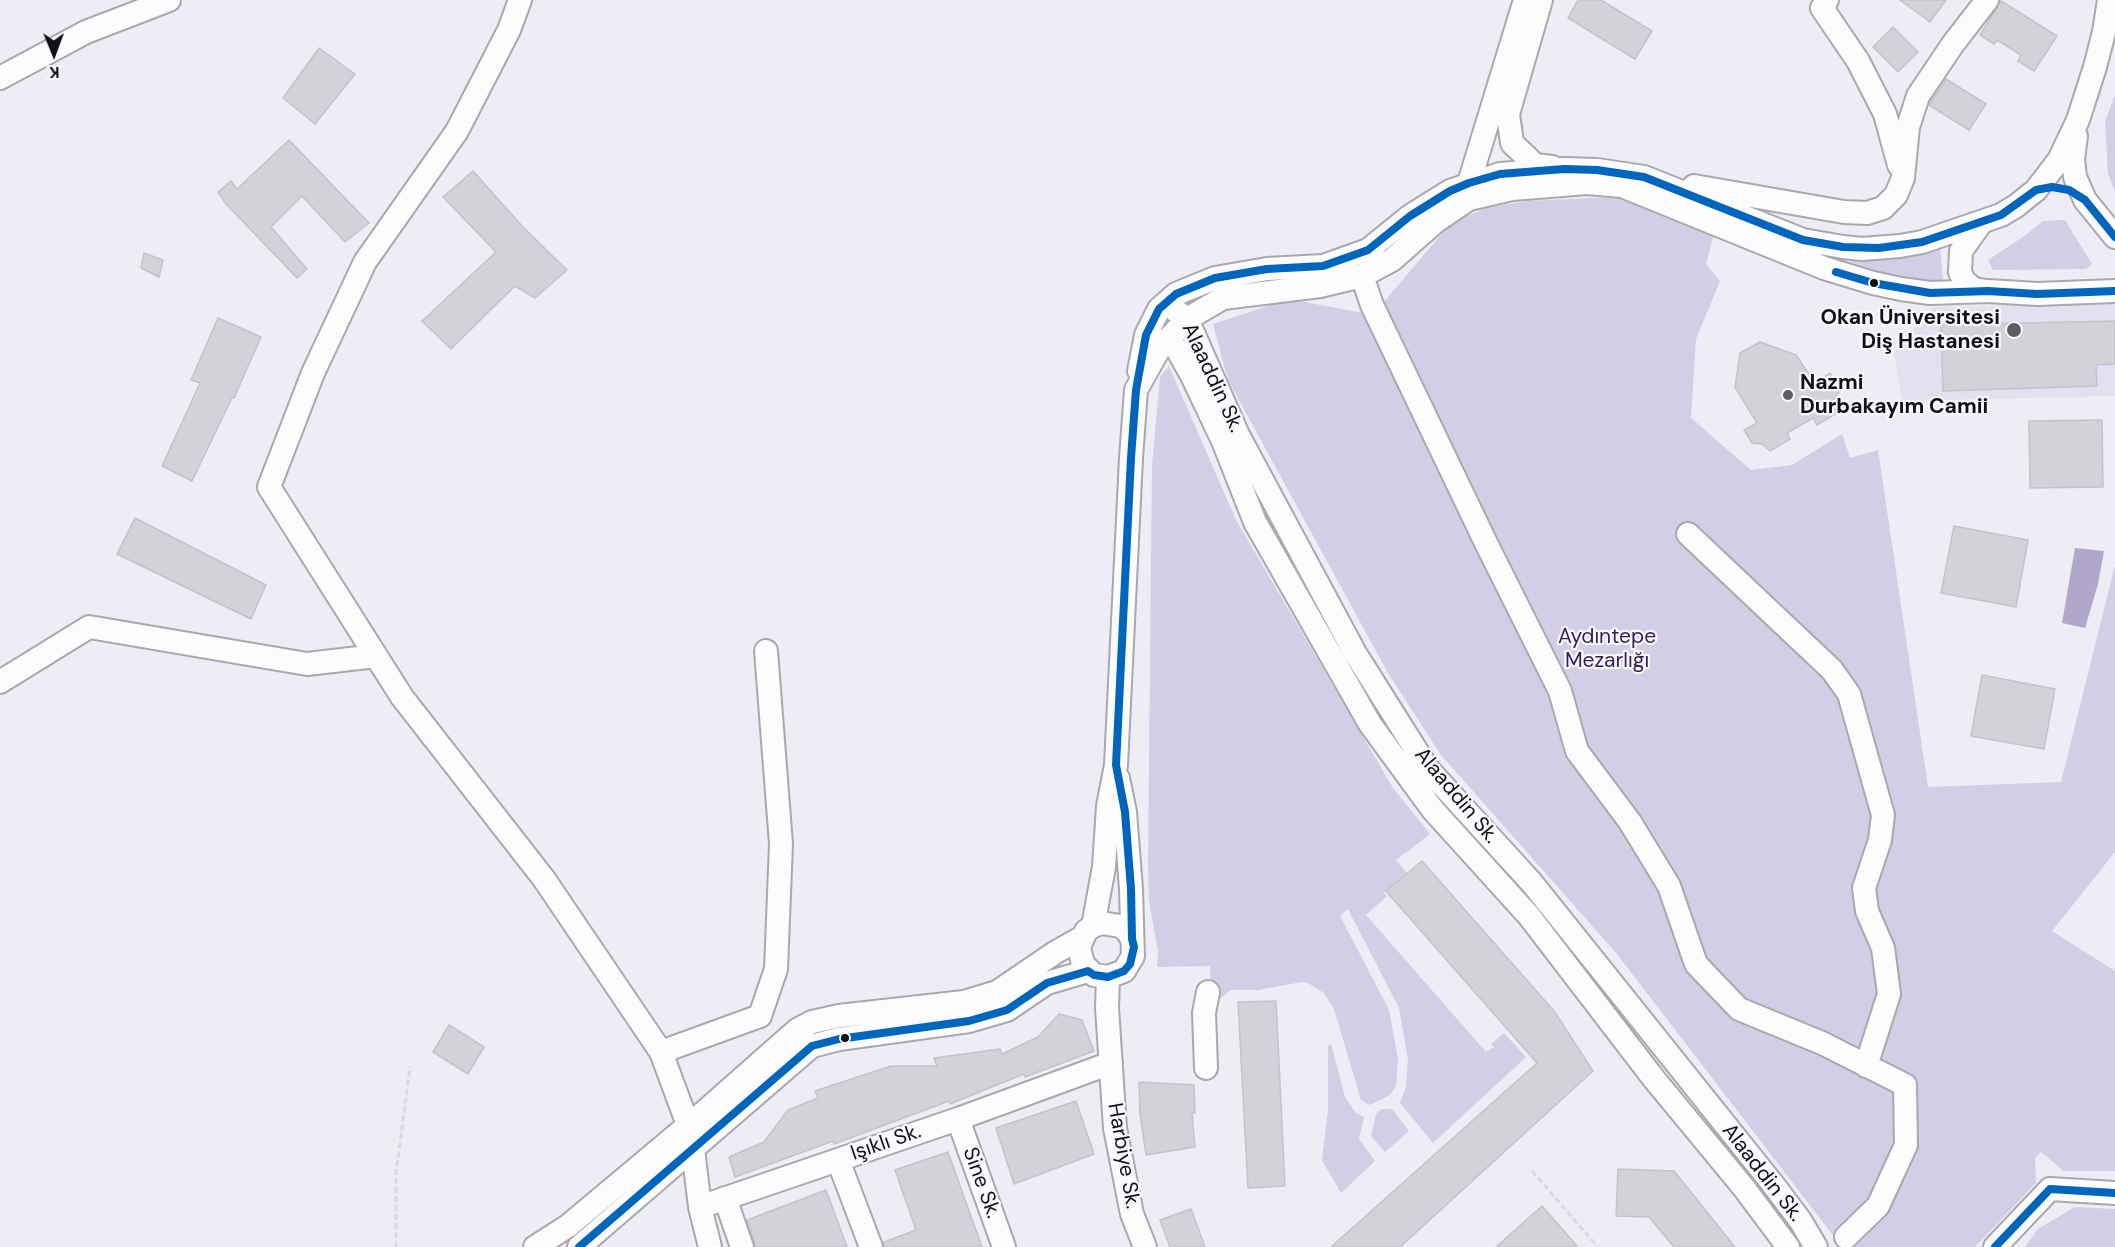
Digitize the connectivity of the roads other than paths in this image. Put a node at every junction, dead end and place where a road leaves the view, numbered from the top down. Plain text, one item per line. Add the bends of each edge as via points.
1 (169, 0) edge
2 (519, 0) edge
3 (1525, 0) edge
4 (1541, 0) edge
5 (1987, 0) edge
6 (2109, 0) edge
7 (1824, 4) edge
8 (0, 78) edge
9 (2078, 120) junction
10 (1564, 169) junction
11 (1644, 177) junction
12 (1903, 178) junction
13 (1469, 183) junction
14 (2036, 190) junction
15 (2085, 200) junction
16 (1981, 223) junction
17 (2115, 238) edge
18 (1362, 276) junction
19 (2110, 287) edge
20 (1988, 291) junction
21 (1164, 304) junction
22 (1187, 318) junction
23 (1166, 340) junction
24 (1136, 390) junction
25 (1688, 534) dead end
26 (766, 651) dead end
27 (376, 656) junction
28 (0, 682) edge
29 (1116, 765) junction
30 (1087, 932) junction
31 (1132, 939) junction
32 (1098, 974) junction
33 (1208, 992) dead end
34 (1657, 1041) junction
35 (661, 1052) junction
36 (1639, 1059) junction
37 (1111, 1063) junction
38 (1676, 1063) junction
39 (1866, 1066) junction
40 (1206, 1068) dead end
41 (1654, 1079) junction
42 (958, 1119) junction
43 (688, 1125) junction
44 (693, 1149) junction
45 (838, 1160) junction
46 (2115, 1192) edge
47 (725, 1198) junction
48 (700, 1207) junction
49 (1846, 1237) dead end
50 (535, 1247) edge
51 (579, 1247) edge
52 (710, 1247) edge
53 (742, 1247) edge
54 (871, 1247) edge
55 (1004, 1247) edge
56 (1145, 1247) edge
57 (1788, 1247) edge
58 (1816, 1247) edge
59 (1995, 1247) edge

1 - 8 street via 86,32
2 - 27 street via 510,30 457,131 365,262 313,373 269,487
3 - 13 street
4 - 10 street via 1508,114 1512,143 1535,165
5 - 12 street via 1918,96 1908,127
6 - 9 street via 2104,32
7 - 12 street via 1885,114
9 - 14 street via 2059,160
9 - 15 street via 2073,159 2075,177
10 - 11 street
10 - 13 street via 1500,174
11 - 12 street via 1867,213 1883,208 1896,195
11 - 16 street via 1803,240 1843,247 1900,246
13 - 21 street via 1410,216 1368,250 1323,266 1267,269 1215,278 1176,294
14 - 15 street via 2060,188
14 - 16 street via 2016,206
15 - 17 street
16 - 20 street via 1961,251 1960,272 1974,289
18 - 20 street via 1392,260 1435,222 1469,200 1512,189 1587,183 1623,186 1824,268 1873,283 1930,293
18 - 22 street via 1320,286 1223,298
18 - 39 street via 1377,316 1560,691 1578,752 1630,822 1670,886 1695,964 1739,1009
19 - 20 street via 2037,294
21 - 22 street, Alaaddin Sk.
21 - 24 street via 1146,335
22 - 23 street
22 - 34 street, Alaaddin Sk. via 1238,435 1355,653 1428,769 1532,883
23 - 24 street
23 - 36 street, Alaaddin Sk. via 1177,349 1192,376 1255,522 1371,724 1433,810 1529,916
24 - 29 street
25 - 39 street via 1832,670 1849,694 1883,815 1880,840 1864,888 1868,911 1883,948 1889,994
26 - 35 street via 781,844 776,969 760,1016
27 - 28 street via 306,664 89,627
27 - 35 street via 402,697 544,879
29 - 30 street via 1108,806 1104,867
29 - 31 street via 1125,812
30 - 31 street via 1102,923 1120,926
30 - 32 street via 1079,956
30 - 43 street via 997,992 964,1002 812,1022 796,1030
31 - 32 street via 1130,964 1124,971
32 - 37 street, Harbiye Sk. via 1107,1008
32 - 44 street via 1047,983 1007,1010 969,1021 812,1046
33 - 40 street via 1204,1013
34 - 36 street
34 - 38 street, Alaaddin Sk.
35 - 43 street
36 - 41 street, Alaaddin Sk.
37 - 42 street, Işıklı Sk.
37 - 56 street, Harbiye Sk. via 1115,1128 1132,1214
38 - 41 street
38 - 58 street, Alaaddin Sk. via 1800,1220
39 - 49 street via 1905,1085 1906,1145 1878,1206
41 - 57 street, Alaaddin Sk.
42 - 45 street, Işıklı Sk.
42 - 55 street, Sine Sk.
43 - 44 street
43 - 50 street via 568,1226
44 - 48 street
44 - 51 street
45 - 47 street, Işıklı Sk.
45 - 54 street
46 - 59 street via 2050,1189
47 - 48 street, Işıklı Sk.
47 - 53 street
48 - 52 street

